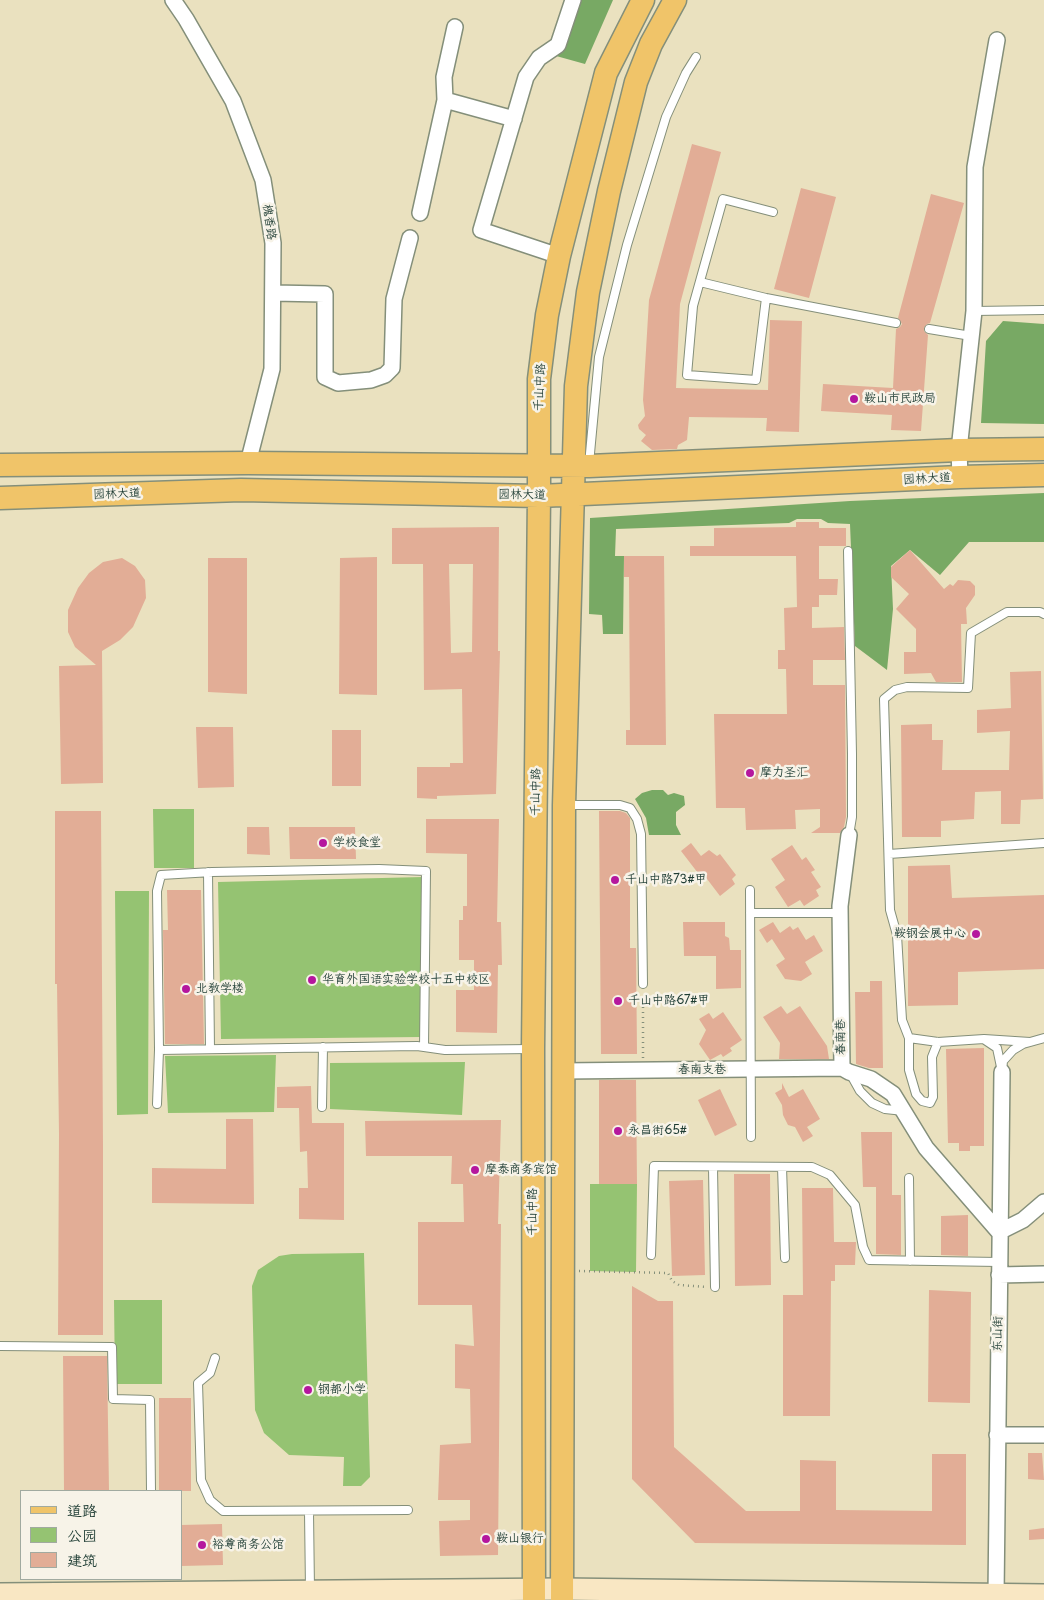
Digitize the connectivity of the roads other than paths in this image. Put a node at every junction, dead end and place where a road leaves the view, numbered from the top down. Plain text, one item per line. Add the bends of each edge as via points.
1 (172, 0) edge
2 (573, 0) edge
3 (643, 0) edge
4 (675, 0) edge
5 (455, 27) dead end
6 (997, 40) dead end
7 (696, 57) dead end
8 (445, 100) junction
9 (514, 119) junction
10 (773, 212) dead end
11 (420, 214) dead end
12 (410, 238) dead end
13 (559, 256) junction
14 (700, 282) junction
15 (273, 293) junction
16 (766, 298) junction
17 (1044, 310) edge
18 (974, 311) junction
19 (896, 323) dead end
20 (929, 329) dead end
21 (971, 336) junction
22 (1044, 449) edge
23 (959, 450) junction
24 (248, 462) junction
25 (0, 465) edge
26 (539, 466) junction
27 (582, 466) junction
28 (1044, 476) edge
29 (960, 477) junction
30 (572, 495) junction
31 (539, 496) junction
32 (0, 498) edge
33 (848, 551) dead end
34 (1044, 614) edge
35 (564, 805) junction
36 (849, 834) joint
37 (1044, 843) edge
38 (889, 854) junction
39 (208, 872) junction
40 (750, 890) dead end
41 (750, 913) junction
42 (840, 913) junction
43 (643, 984) road end
44 (909, 1038) junction
45 (1044, 1038) edge
46 (984, 1039) junction
47 (938, 1042) junction
48 (1030, 1042) junction
49 (323, 1047) junction
50 (424, 1047) junction
51 (533, 1048) junction
52 (210, 1049) junction
53 (159, 1050) junction
54 (751, 1070) junction
55 (846, 1070) junction
56 (562, 1071) junction
57 (1002, 1072) junction
58 (157, 1104) dead end
59 (322, 1107) dead end
60 (751, 1137) dead end
61 (713, 1167) junction
62 (782, 1167) junction
63 (909, 1178) dead end
64 (1044, 1202) edge
65 (999, 1232) junction
66 (651, 1255) dead end
67 (785, 1258) dead end
68 (910, 1261) junction
69 (999, 1268) junction
70 (1044, 1274) edge
71 (715, 1287) road end
72 (0, 1346) edge
73 (215, 1358) dead end
74 (997, 1435) junction
75 (1044, 1435) edge
76 (151, 1490) edge
77 (408, 1510) dead end
78 (309, 1512) junction
79 (310, 1592) junction
80 (0, 1594) edge
81 (562, 1594) edge
82 (534, 1595) edge
83 (1044, 1595) edge
84 (996, 1596) junction

1 - 15 street, 槐香路 via 233,102 263,180 273,243
2 - 9 street via 558,45 539,58 526,77
3 - 13 main road, 千山中路 via 606,73
4 - 27 main road via 651,44 636,82 588,292 576,386
5 - 8 street via 444,77
6 - 18 street via 975,167
7 - 27 lane via 666,117 627,245 599,357
8 - 9 street
8 - 11 street
9 - 13 street via 482,230
10 - 14 lane via 722,200
12 - 15 street via 394,299 392,368 385,375 371,380 338,383 326,377 325,294
13 - 26 main road, 千山中路 via 539,379
14 - 16 lane
14 - 16 lane via 693,306 687,375 756,380
15 - 24 street, 槐香路 via 272,369
16 - 19 lane
17 - 18 lane
18 - 21 street
20 - 21 lane
21 - 23 street
22 - 23 main road
23 - 27 main road
23 - 29 street
24 - 25 main road
24 - 26 main road
26 - 27 main road
26 - 31 main road, 千山中路
27 - 30 main road
28 - 29 main road, 园林大道
29 - 30 main road, 园林大道
30 - 31 main road, 园林大道
30 - 35 main road
31 - 32 main road, 园林大道 via 241,490
31 - 51 main road, 千山中路
33 - 36 lane via 852,754
34 - 38 lane via 1007,612 971,632 968,688 907,687 895,690 884,699
35 - 43 lane via 620,805 630,808 637,819 641,834
35 - 56 main road
36 - 42 street, 春南巷
37 - 38 lane
38 - 44 lane via 890,910 897,935 902,1020
39 - 50 lane via 426,871
39 - 52 lane
39 - 53 lane via 160,875 156,891
40 - 41 lane
41 - 42 lane
41 - 54 lane
42 - 55 street, 春南巷
44 - 47 lane
44 - 47 lane via 909,1070 916,1094 922,1101 930,1103 933,1097 932,1056
45 - 48 lane
46 - 47 lane
46 - 48 lane
46 - 57 lane via 997,1048
48 - 57 lane via 1013,1050 1003,1061
49 - 50 lane
49 - 52 lane
49 - 59 lane
50 - 51 lane via 445,1050
51 - 82 main road, 千山中路
52 - 53 lane
53 - 58 lane
54 - 55 street, 春南支巷
54 - 56 street, 春南支巷
54 - 60 lane
55 - 65 street, 春南巷 via 871,1079 893,1094 926,1148
56 - 81 main road
57 - 65 street, 东山街
61 - 62 lane
61 - 66 lane via 654,1166
61 - 71 lane
62 - 67 lane
62 - 68 lane via 812,1167 830,1174 855,1205 863,1247 869,1260
63 - 68 lane
64 - 65 street via 1023,1220
65 - 69 street, 东山街
68 - 69 lane
69 - 70 street
69 - 74 street, 东山街
72 - 76 lane via 112,1347 113,1399 150,1400
73 - 78 lane via 210,1373 198,1383 201,1480 210,1500 223,1511
74 - 75 street
74 - 84 street, 东山街
77 - 78 lane
78 - 79 lane
79 - 80 main road via 125,1590
79 - 82 main road
81 - 82 main road
81 - 84 main road
83 - 84 main road

